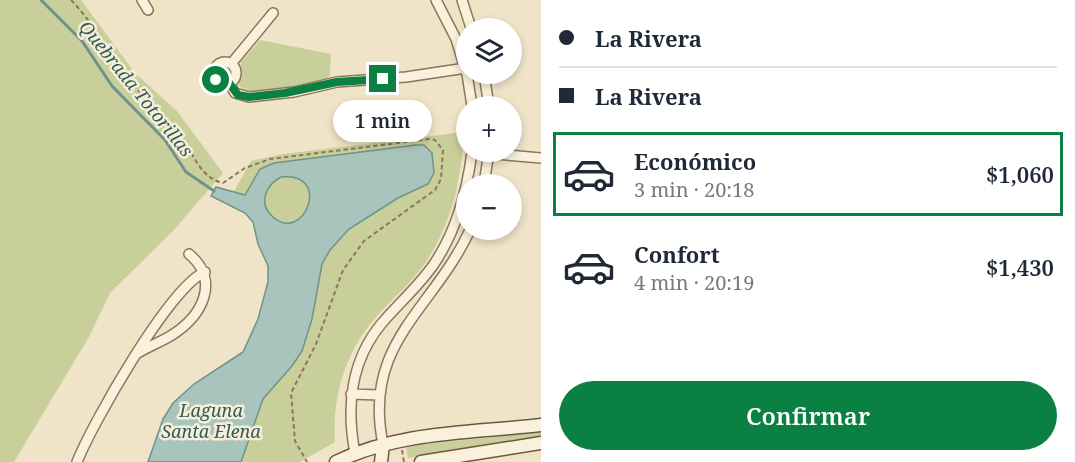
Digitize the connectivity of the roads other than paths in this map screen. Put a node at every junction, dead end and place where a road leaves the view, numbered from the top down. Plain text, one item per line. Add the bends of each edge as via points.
1 (142, 0) edge
2 (436, 0) edge
3 (462, 0) edge
4 (148, 10) dead end
5 (273, 13) dead end
6 (468, 18) edge
7 (456, 39) edge
8 (231, 64) junction
9 (456, 71) edge
10 (229, 83) junction
11 (522, 156) edge
12 (541, 158) edge
13 (470, 162) edge
14 (464, 240) edge
15 (189, 254) dead end
16 (205, 272) junction
17 (136, 355) junction
18 (351, 394) junction
19 (379, 395) junction
20 (541, 425) edge
21 (541, 442) edge
22 (383, 444) junction
23 (355, 453) junction
24 (77, 462) edge
25 (336, 462) edge
26 (381, 462) edge
27 (421, 462) edge

1 - 4 street
2 - 7 street
3 - 6 street
5 - 8 street
8 - 10 street via 236,74
8 - 10 street via 220,63 214,72 218,82
9 - 10 street via 337,82 256,97 238,95
11 - 12 street
13 - 18 street via 463,200 447,240 427,274 372,336
14 - 19 street via 448,270 398,337 384,369
15 - 16 street
16 - 17 street via 164,313
16 - 17 street via 206,290 194,315 171,335
17 - 24 street
18 - 19 street
18 - 23 street
19 - 22 street
20 - 22 street
21 - 27 street
22 - 23 street
22 - 26 street
23 - 25 street

